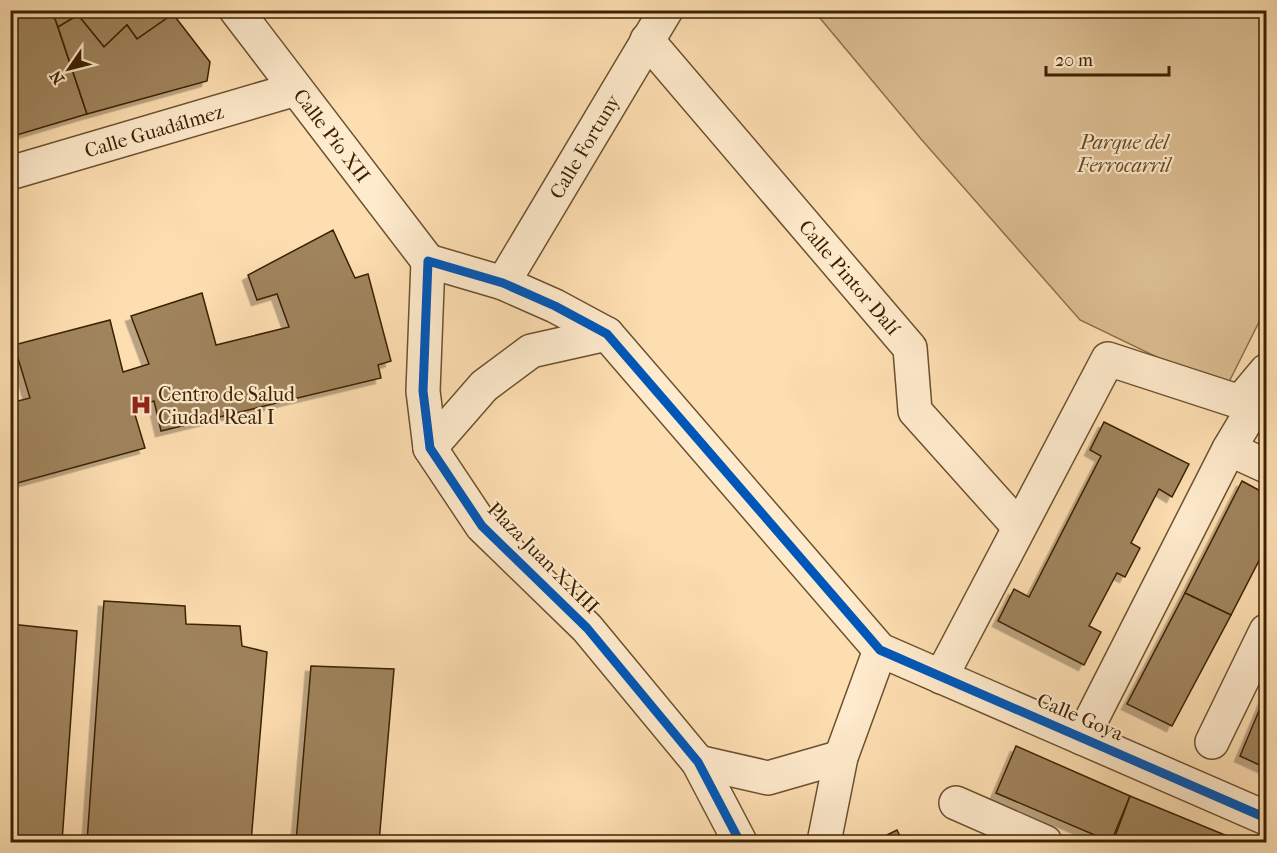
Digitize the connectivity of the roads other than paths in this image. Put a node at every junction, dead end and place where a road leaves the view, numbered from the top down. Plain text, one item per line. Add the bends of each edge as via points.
1 (236, 10) edge
2 (666, 10) edge
3 (647, 40) junction
4 (296, 88) junction
5 (10, 173) edge
6 (428, 261) junction
7 (503, 283) junction
8 (607, 333) junction
9 (1266, 371) edge
10 (1253, 394) edge
11 (430, 448) junction
12 (1229, 449) junction
13 (1266, 466) edge
14 (1019, 527) junction
15 (1266, 631) edge
16 (880, 650) junction
17 (941, 677) junction
18 (1082, 738) junction
19 (1212, 742) dead end
20 (841, 757) junction
21 (698, 762) junction
22 (956, 803) dead end
23 (1266, 818) edge
24 (740, 843) edge
25 (824, 843) edge
26 (1046, 843) edge

1 - 4 street, Calle Pío XII
2 - 3 street, Calle Fortuny
3 - 7 street, Calle Fortuny
3 - 14 street, Calle Pintor Dalí via 910,348 915,411
4 - 5 street, Calle Guadálmez
4 - 6 street, Calle Pío XII
6 - 7 street
6 - 11 street, Plaza Juan XXIII via 423,391
7 - 8 street
8 - 11 street via 531,351 484,386
8 - 16 street
9 - 10 street
10 - 12 street
10 - 14 street via 1108,359
11 - 21 street, Plaza Juan XXIII via 482,526 587,628
12 - 13 street
12 - 18 street
14 - 17 street
15 - 19 street
16 - 17 street, Calle Goya
16 - 20 street
17 - 18 street, Calle Goya
18 - 23 street, Calle Goya
20 - 21 street via 768,778
20 - 25 street
21 - 24 street, Plaza Juan XXIII
22 - 26 street

